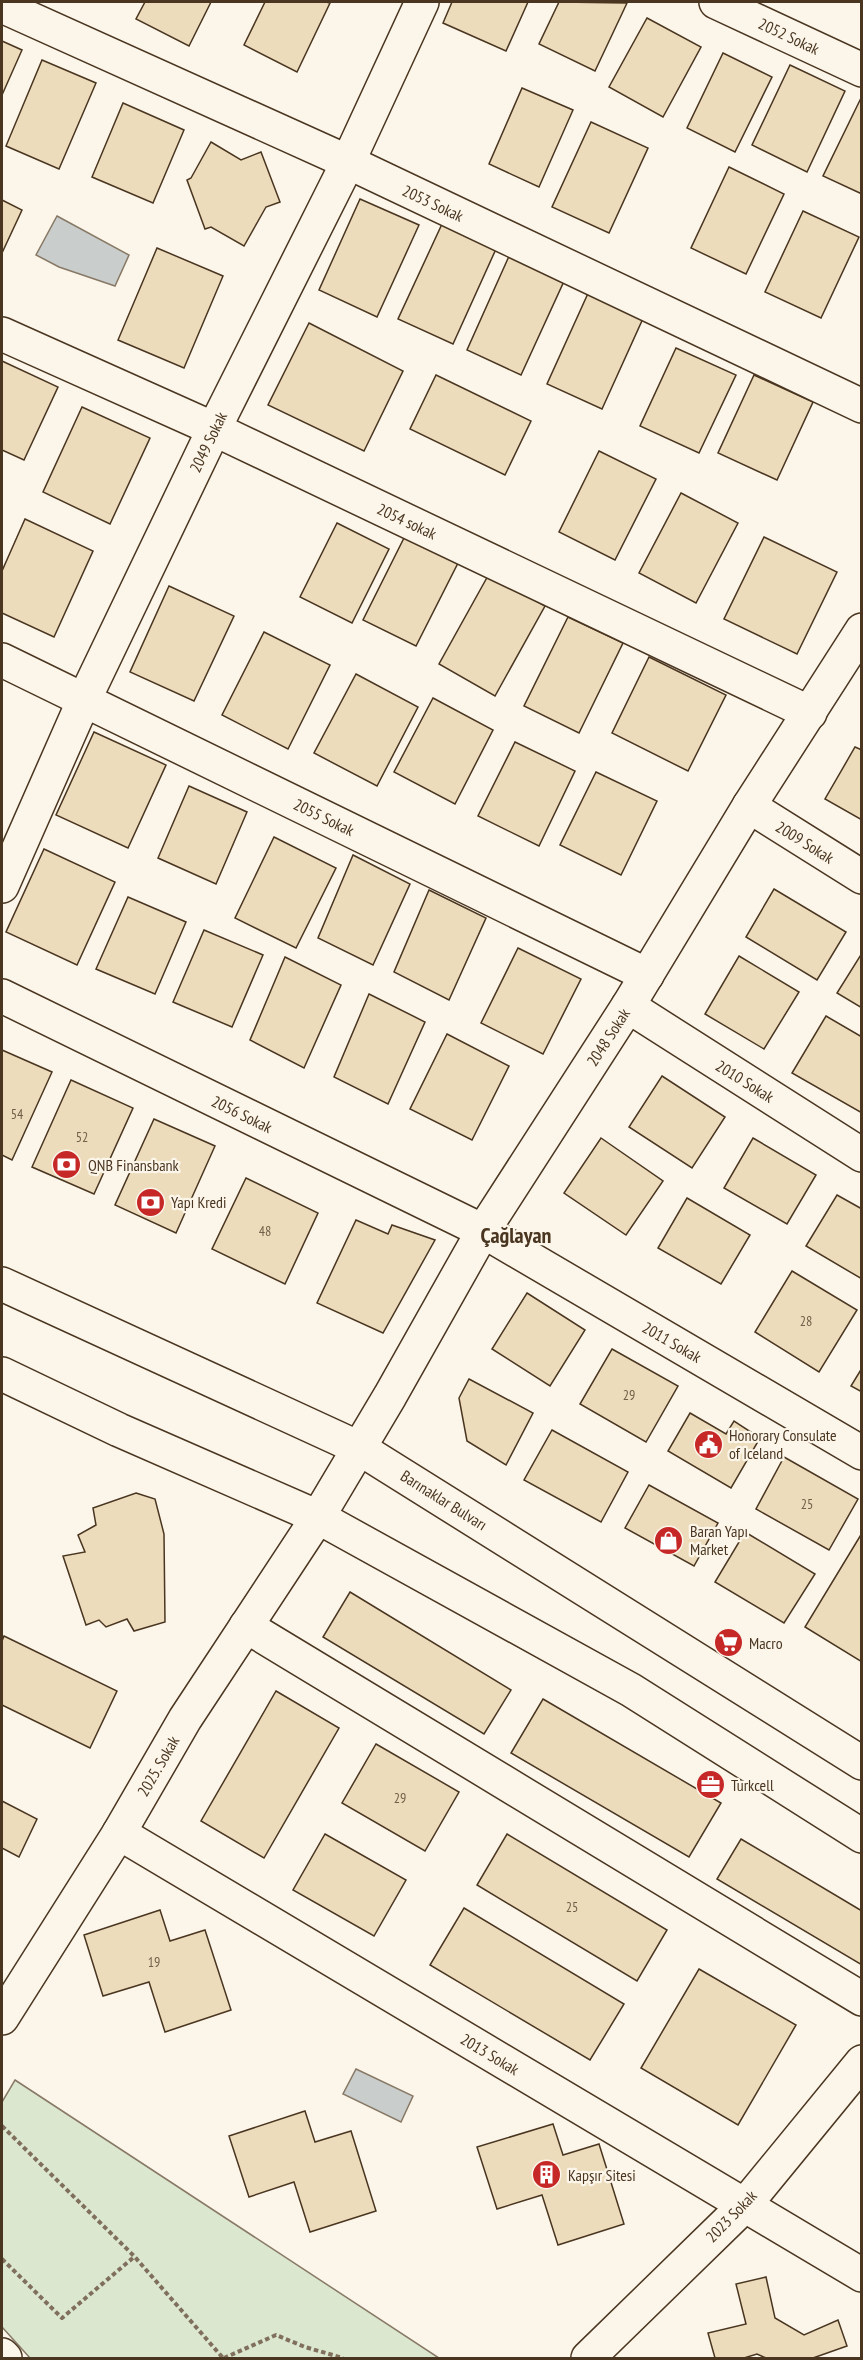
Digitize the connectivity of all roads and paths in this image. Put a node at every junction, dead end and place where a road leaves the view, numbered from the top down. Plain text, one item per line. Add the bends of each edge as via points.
1 (422, 2) edge
2 (716, 2) edge
3 (2, 6) edge
4 (861, 70) edge
5 (348, 162) junction
6 (2, 334) edge
7 (861, 406) edge
8 (214, 429) junction
9 (861, 630) edge
10 (2, 660) edge
11 (84, 700) junction
12 (810, 713) junction
13 (749, 806) junction
14 (861, 877) edge
15 (2, 886) edge
16 (647, 975) junction
17 (2, 996) edge
18 (628, 1006) junction
19 (861, 1155) edge
20 (483, 1231) junction
21 (2, 1284) edge
22 (2, 1374) edge
23 (359, 1448) junction
24 (861, 1453) edge
25 (318, 1517) junction
26 (246, 1626) junction
27 (861, 1762) edge
28 (119, 1833) junction
29 (861, 1836) edge
30 (861, 1999) edge
31 (2, 2019) edge
32 (861, 2062) edge
33 (2, 2126) edge
34 (744, 2206) junction
35 (134, 2256) junction
36 (2, 2259) edge
37 (861, 2275) edge
38 (2, 2355) edge
39 (5, 2358) edge
40 (224, 2358) edge
41 (343, 2358) edge
42 (588, 2358) edge

1 - 5 street, 2049 Sokak
2 - 4 street, 2052 Sokak
3 - 5 street, 2053 Sokak
5 - 7 street, 2053 Sokak
5 - 8 street, 2049 Sokak
6 - 8 street, 2054 sokak
8 - 11 street, 2049 Sokak
8 - 12 street, 2054 sokak
9 - 12 street, 2048 Sokak
10 - 11 street, 2055 Sokak
11 - 15 street, 2049 Sokak
11 - 16 street, 2055 Sokak
12 - 13 street, 2048 Sokak
13 - 14 street, 2009 Sokak
13 - 16 street, 2048 Sokak
16 - 18 street, 2048 Sokak
17 - 20 street, 2056 Sokak
18 - 19 street, 2010 Sokak
18 - 20 street, 2048 Sokak
20 - 23 street, 2048 Sokak
20 - 24 street, 2011 Sokak
21 - 23 street, Barınaklar Bulvarı
22 - 25 street
23 - 25 street, 2048 Sokak
23 - 27 street, Barınaklar Bulvarı
25 - 26 street, 2025. Sokak
25 - 29 street via 631,1690
26 - 28 street, 2025. Sokak via 185,1719
26 - 30 street
28 - 31 street, 2025. Sokak
28 - 34 street, 2013 Sokak
32 - 34 street, 2023 Sokak
33 - 35 path
34 - 37 street, 2013 Sokak
34 - 42 street, 2023 Sokak
35 - 36 path via 62,2318
35 - 40 path
38 - 39 street
40 - 41 path via 276,2335

